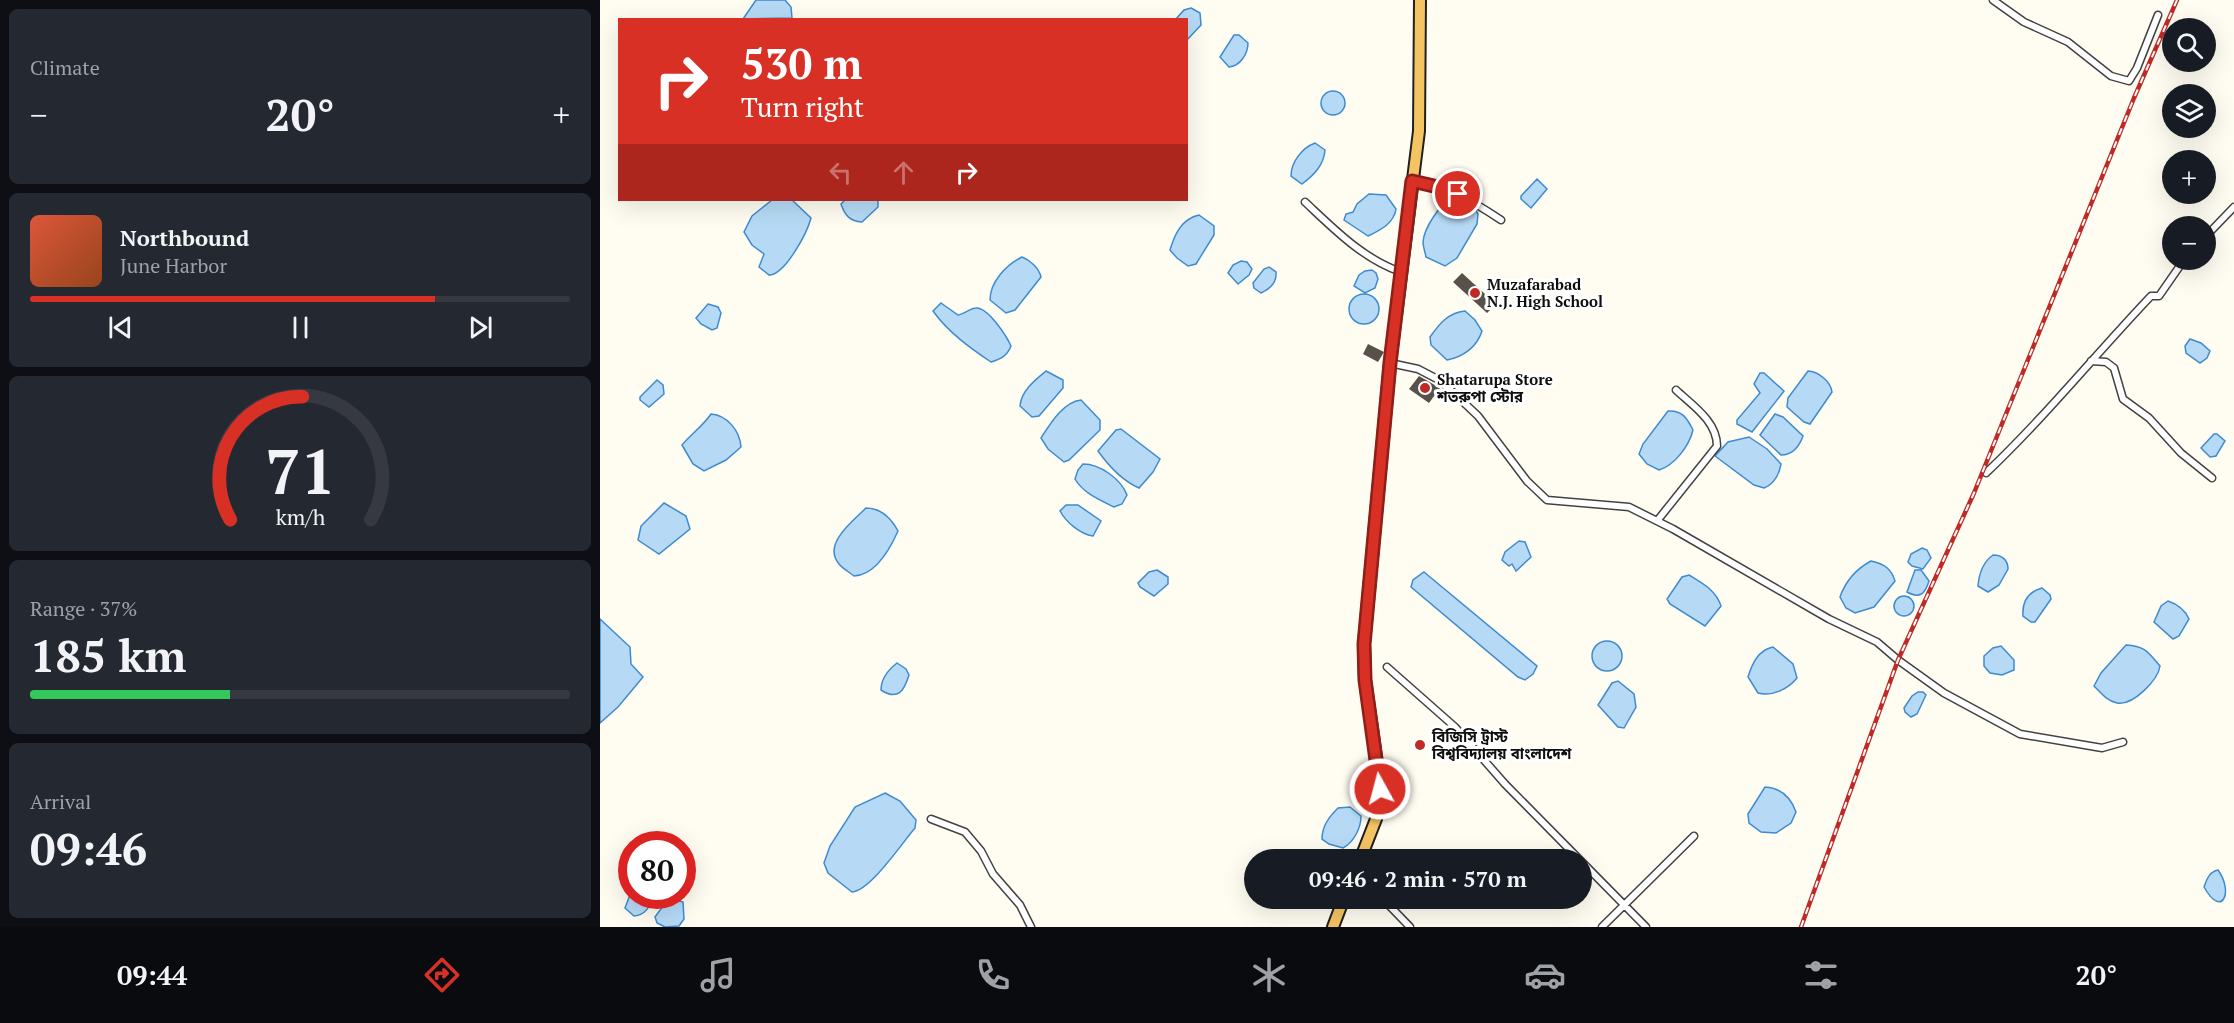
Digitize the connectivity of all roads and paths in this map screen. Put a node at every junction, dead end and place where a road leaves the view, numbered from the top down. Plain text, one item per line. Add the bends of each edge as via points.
1 (1419, 0) edge
2 (1993, 0) edge
3 (2158, 15) dead end
4 (1412, 181) junction
5 (1305, 202) dead end
6 (2234, 207) edge
7 (1501, 220) dead end
8 (2216, 226) edge
9 (2177, 270) edge
10 (1401, 272) junction
11 (2091, 361) junction
12 (1390, 363) junction
13 (1676, 390) dead end
14 (1986, 473) dead end
15 (2212, 478) dead end
16 (1657, 521) junction
17 (1387, 667) dead end
18 (2123, 742) dead end
19 (931, 819) dead end
20 (1694, 836) dead end
21 (1364, 849) edge
22 (1625, 904) junction
23 (1340, 909) edge
24 (1393, 909) edge
25 (1031, 927) edge
26 (1333, 927) edge
27 (1410, 927) edge
28 (1602, 927) edge
29 (1646, 927) edge

1 - 4 highway via 1419,131
2 - 3 street via 2024,22 2068,42 2111,75 2128,81
4 - 7 street via 1447,189
4 - 10 highway
5 - 10 street via 1358,249
6 - 8 street
9 - 11 street via 2159,296 2151,296
10 - 12 highway
11 - 14 street via 2027,434
11 - 15 street via 2106,362 2114,369 2123,399 2149,418 2181,453
12 - 16 street via 1418,369 1441,381 1478,416 1527,481 1547,500 1629,507
12 - 21 highway via 1364,644 1380,802
13 - 16 street via 1711,423 1717,434 1717,446
16 - 18 street via 1877,642 1944,693 2020,734 2102,748
17 - 22 street via 1455,727 1505,784
19 - 25 street via 965,832 1020,905
20 - 22 street
22 - 28 street
22 - 29 street
23 - 26 highway
24 - 27 street

